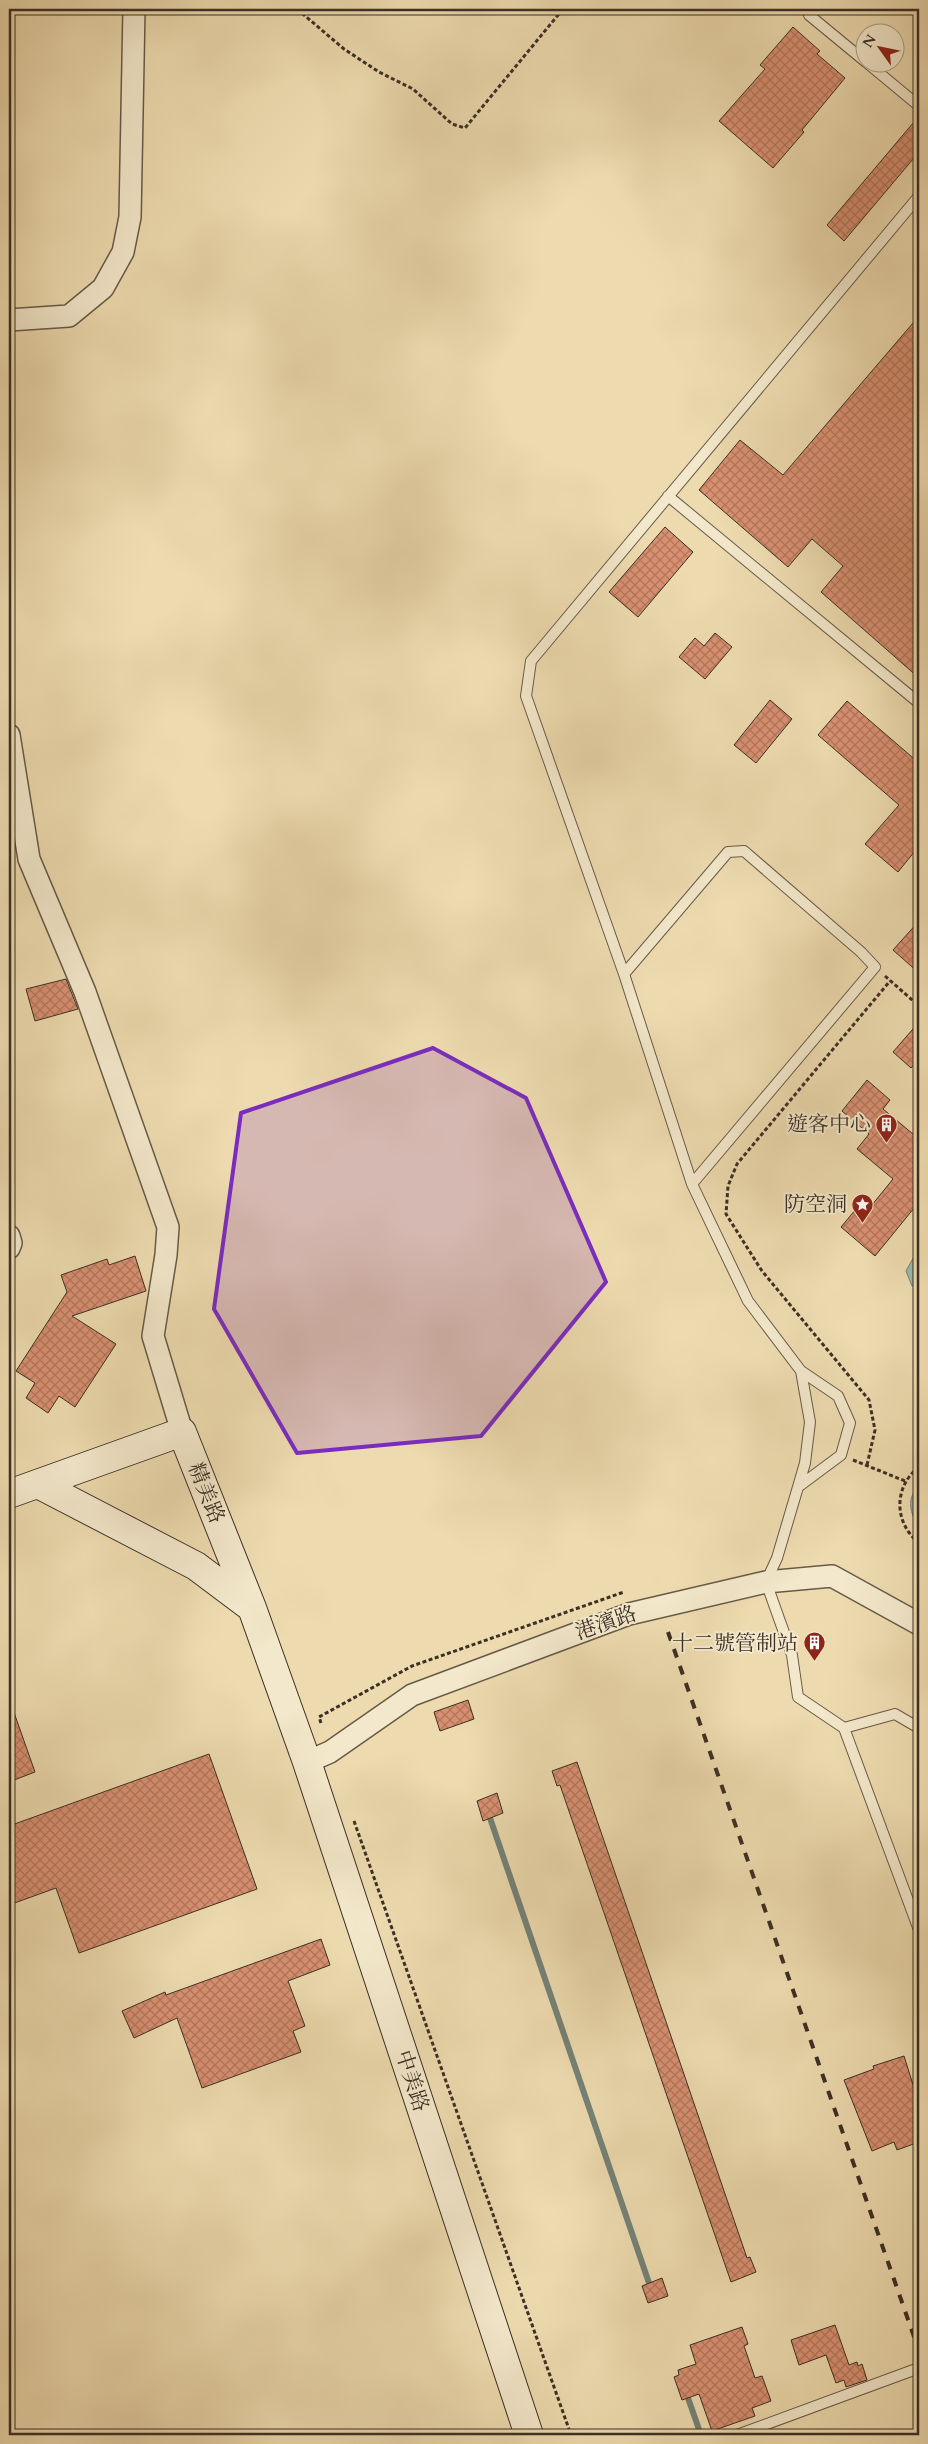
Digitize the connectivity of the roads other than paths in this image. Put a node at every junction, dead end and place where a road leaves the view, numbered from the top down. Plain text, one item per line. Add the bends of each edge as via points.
1 (134, 9) edge
2 (814, 9) edge
3 (856, 54) edge
4 (878, 72) edge
5 (919, 106) edge
6 (919, 196) edge
7 (9, 320) edge
8 (668, 496) junction
9 (919, 703) edge
10 (9, 734) edge
11 (624, 974) junction
12 (692, 1184) junction
13 (9, 1236) edge
14 (9, 1248) edge
15 (801, 1371) junction
16 (182, 1432) junction
17 (38, 1484) junction
18 (798, 1487) junction
19 (9, 1494) edge
20 (766, 1582) junction
21 (252, 1608) junction
22 (919, 1624) edge
23 (307, 1722) joint
24 (844, 1728) junction
25 (919, 1728) edge
26 (318, 1757) junction
27 (919, 1930) edge
28 (919, 2368) edge
29 (529, 2435) edge
30 (738, 2435) edge

1 - 7 street via 130,216 123,252 103,288 69,316
2 - 3 lane via 809,16
4 - 5 lane
6 - 8 lane
8 - 9 lane
8 - 11 lane via 531,661 526,696
10 - 16 street via 29,859 85,992 168,1227 153,1336
11 - 12 lane
11 - 12 lane via 728,852 744,851 876,968
12 - 15 lane via 748,1301
13 - 14 street
15 - 18 lane via 810,1422
15 - 18 lane via 838,1396 850,1423 841,1455
16 - 17 main road
16 - 21 main road, 精美路
17 - 19 main road
17 - 21 main road via 196,1566
18 - 20 lane via 777,1558
20 - 22 street, 港濱路 via 832,1576
20 - 24 lane via 792,1655 798,1697
20 - 26 street, 港濱路 via 629,1614 412,1695
21 - 23 main road, 精美路
23 - 26 main road, 中美路
24 - 25 lane via 895,1714
24 - 27 lane
26 - 29 main road, 中美路
28 - 30 lane

